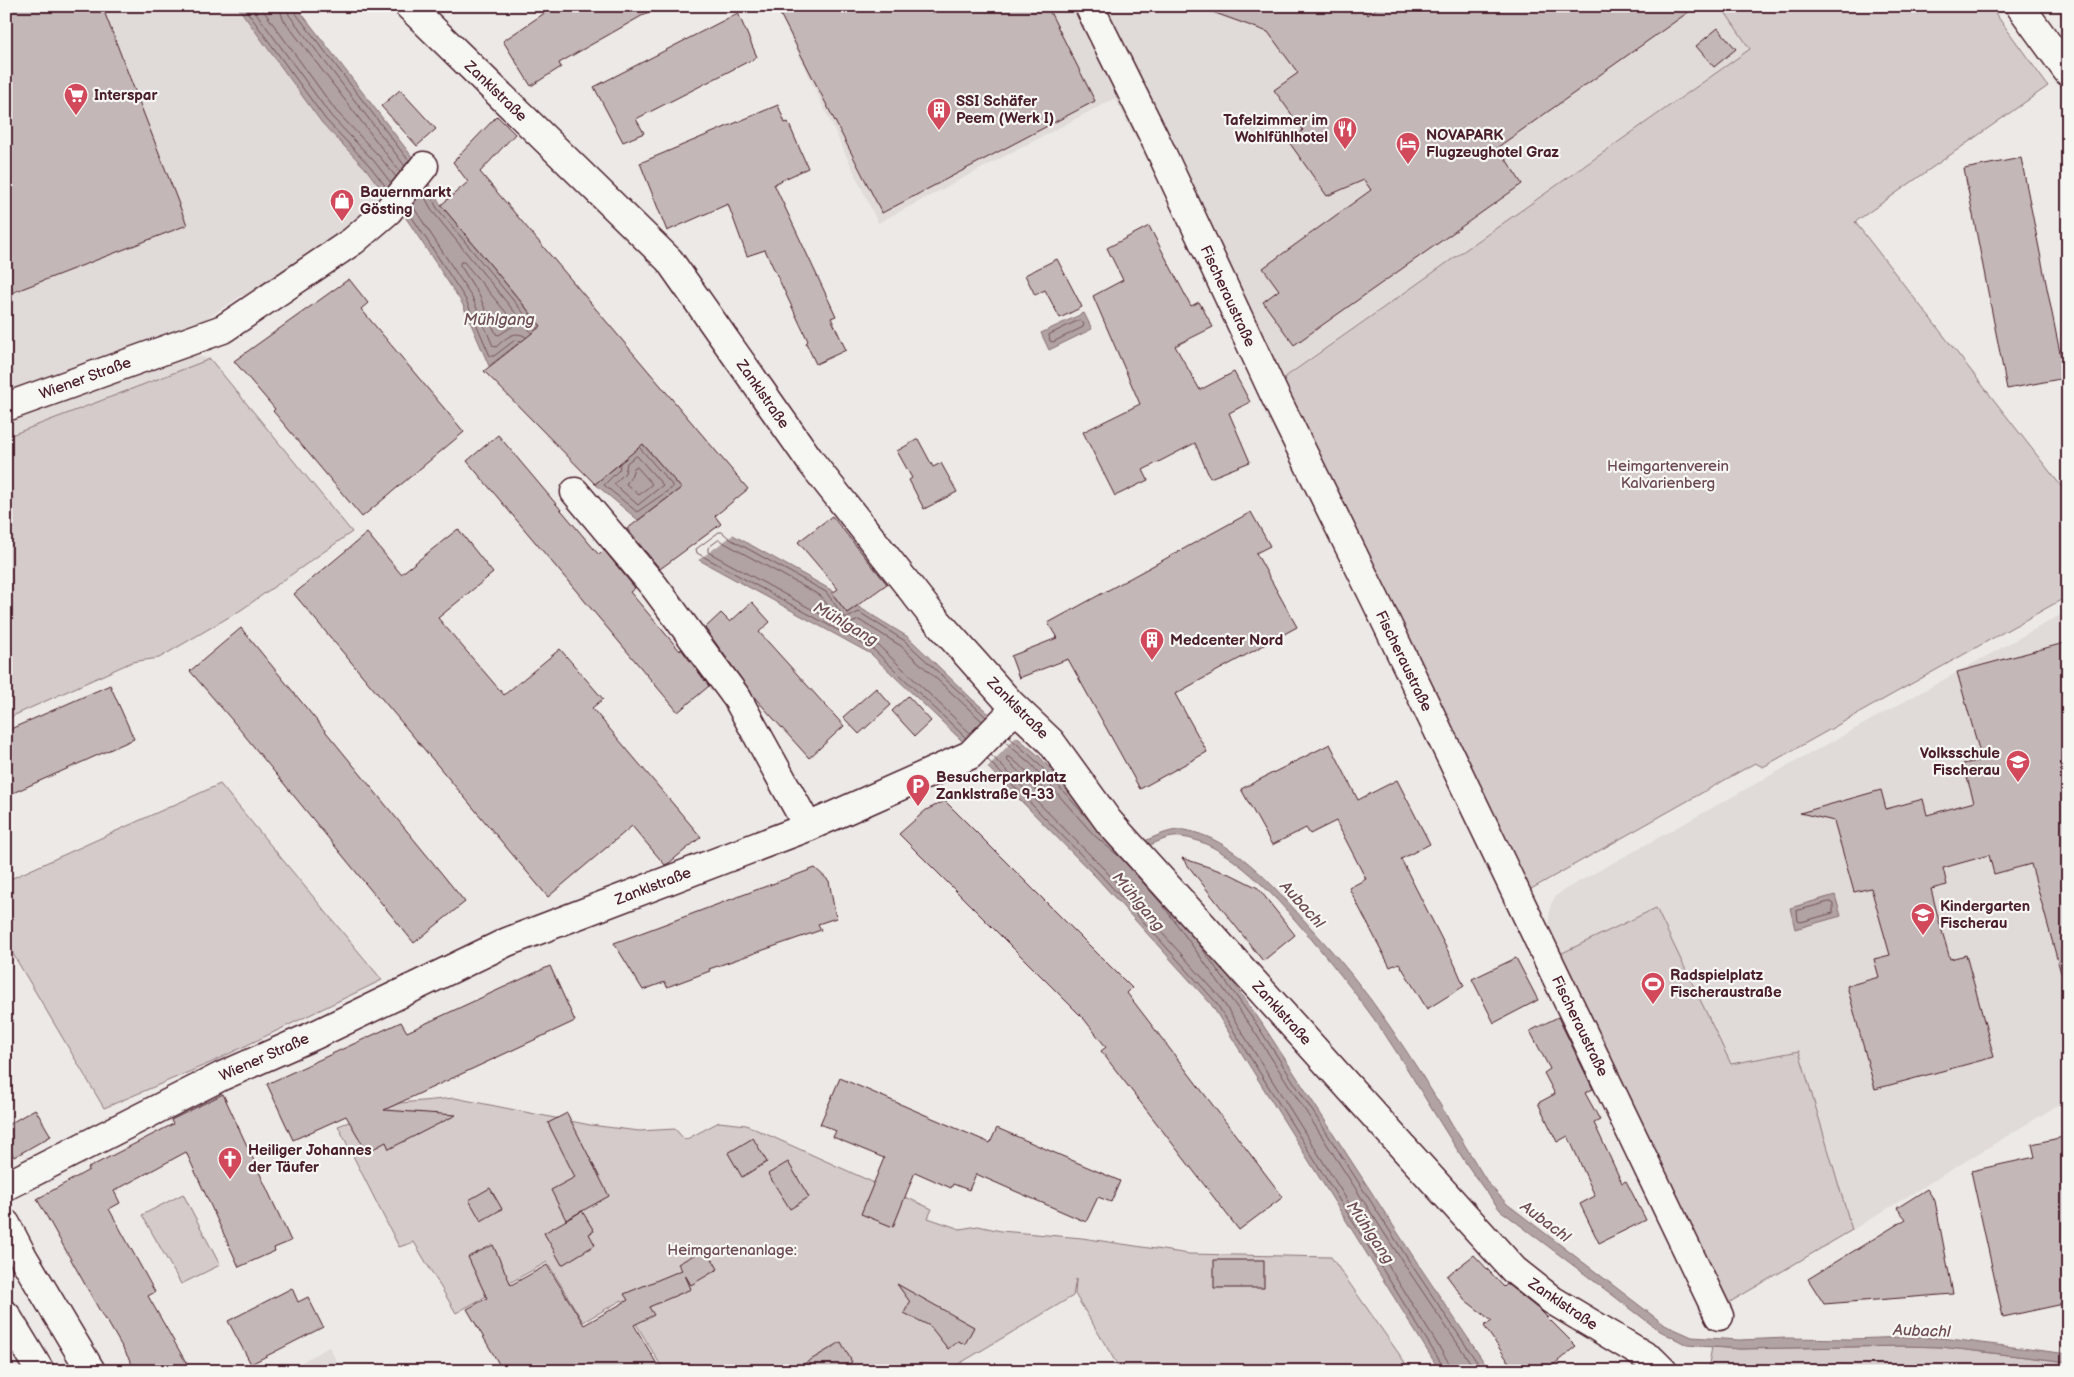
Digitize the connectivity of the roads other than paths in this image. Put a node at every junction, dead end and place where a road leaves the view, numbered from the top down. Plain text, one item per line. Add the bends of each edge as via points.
1 (409, 6) edge
2 (1089, 6) edge
3 (2020, 6) edge
4 (2068, 72) edge
5 (424, 166) dead end
6 (6, 406) edge
7 (575, 492) dead end
8 (1011, 714) junction
9 (808, 827) junction
10 (525, 935) joint
11 (6, 1186) edge
12 (6, 1224) edge
13 (6, 1315) edge
14 (1719, 1316) dead end
15 (40, 1371) edge
16 (91, 1371) edge
17 (1663, 1371) edge

1 - 8 street, Zanklstraße via 669,260 817,470
2 - 14 street, Fischeraustraße
3 - 4 street
5 - 6 street, Wiener Straße via 388,211 353,241 223,329
7 - 9 street via 654,586 737,698
8 - 9 street, Zanklstraße via 970,755
8 - 17 street, Zanklstraße via 1051,742 1109,822 1514,1270 1552,1300 1652,1360
9 - 10 street, Zanklstraße
10 - 11 street, Wiener Straße via 222,1076
12 - 16 street
13 - 15 street

